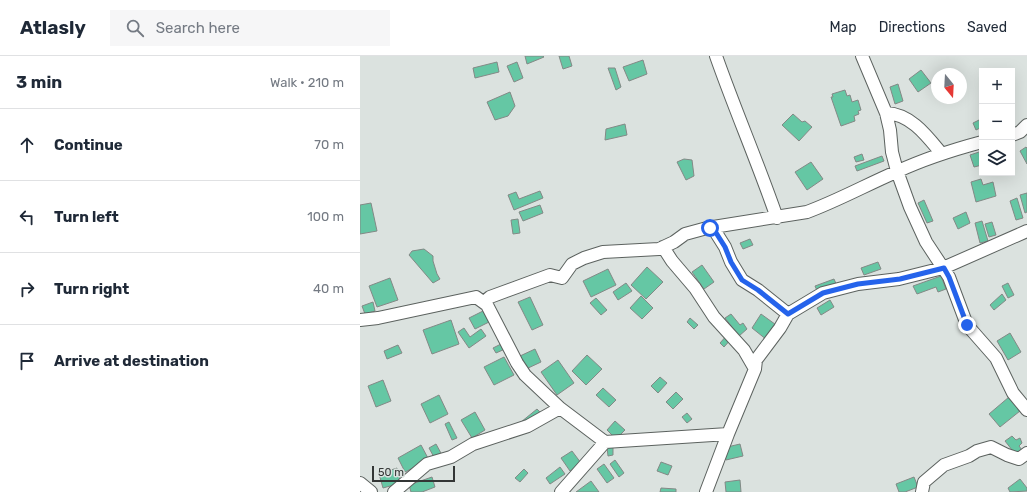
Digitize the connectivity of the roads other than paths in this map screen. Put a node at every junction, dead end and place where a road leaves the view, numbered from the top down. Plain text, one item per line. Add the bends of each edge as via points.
1 (716, 56) edge
2 (863, 57) edge
3 (886, 114) junction
4 (1027, 125) edge
5 (1015, 134) edge
6 (979, 143) edge
7 (941, 153) junction
8 (896, 171) junction
9 (777, 218) junction
10 (713, 228) junction
11 (1027, 231) edge
12 (663, 247) junction
13 (944, 268) junction
14 (484, 302) junction
15 (788, 314) junction
16 (360, 320) edge
17 (755, 369) junction
18 (560, 408) junction
19 (1027, 410) edge
20 (728, 434) junction
21 (605, 442) junction
22 (1027, 453) edge
23 (360, 483) edge
24 (371, 492) edge
25 (394, 492) edge
26 (561, 492) edge
27 (706, 492) edge
28 (922, 492) edge

1 - 9 street
2 - 3 street
3 - 7 street via 914,124
3 - 8 street
4 - 5 street
6 - 7 street
7 - 8 street
8 - 9 street via 822,207
8 - 13 street via 926,242
9 - 10 street
10 - 12 street via 685,234
10 - 15 street via 742,280
11 - 13 street
12 - 14 street via 596,254 572,264 562,278 550,275 490,297
12 - 17 street via 714,317 744,350
13 - 15 street via 823,293
13 - 19 street via 967,325 996,358 1013,393
14 - 16 street via 473,297
14 - 18 street via 525,375
15 - 17 street via 756,360
17 - 20 street
18 - 21 street
18 - 25 street via 528,426 473,444 451,457 427,464
20 - 21 street
20 - 27 street
21 - 26 street
22 - 28 street via 1019,459 991,447 977,451 944,465 924,482
23 - 24 street

